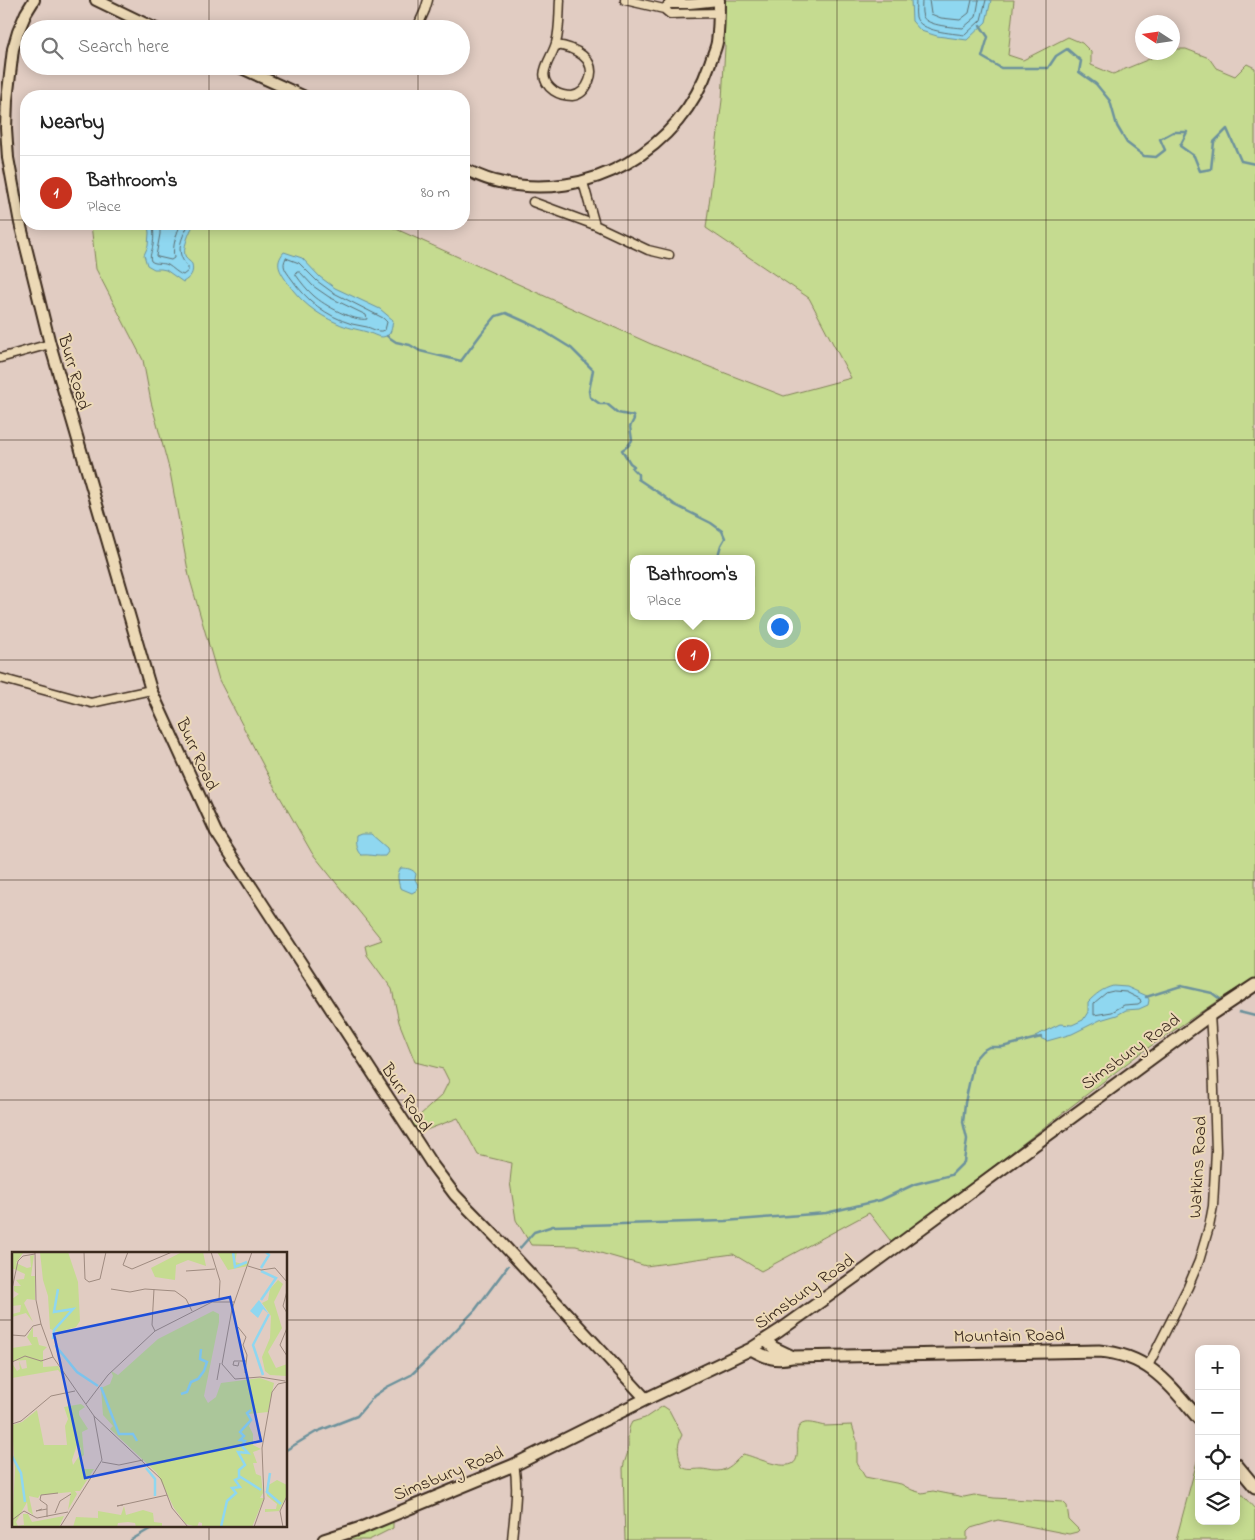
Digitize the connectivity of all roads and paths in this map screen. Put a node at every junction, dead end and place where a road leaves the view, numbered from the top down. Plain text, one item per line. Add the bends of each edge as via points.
1 (34, 0) edge
2 (96, 0) edge
3 (428, 0) edge
4 (560, 0) edge
5 (625, 0) edge
6 (719, 0) edge
7 (664, 10) junction
8 (719, 13) junction
9 (23, 20) edge
10 (137, 20) edge
11 (421, 20) edge
12 (20, 27) edge
13 (556, 45) junction
14 (257, 75) edge
15 (290, 90) edge
16 (4, 99) edge
17 (470, 171) edge
18 (582, 182) junction
19 (533, 202) dead end
20 (20, 223) edge
21 (595, 226) junction
22 (22, 230) edge
23 (669, 255) dead end
24 (50, 344) junction
25 (0, 358) edge
26 (0, 678) edge
27 (151, 690) junction
28 (1255, 985) edge
29 (1210, 1015) junction
30 (766, 1340) junction
31 (751, 1349) junction
32 (793, 1357) junction
33 (1148, 1366) junction
34 (646, 1399) junction
35 (1195, 1415) edge
36 (514, 1465) junction
37 (1240, 1469) edge
38 (1255, 1487) edge
39 (324, 1540) edge
40 (512, 1540) edge

1 - 9 street, Burr Road
2 - 10 street
3 - 11 street
4 - 13 street
5 - 7 street
6 - 7 street via 669,4
6 - 8 street
7 - 8 street via 670,14
8 - 18 street via 717,42 706,75 691,105 675,125 656,144 620,168
12 - 16 street, Burr Road
13 - 13 street via 545,69 545,79 559,95 577,95 590,80 588,60 576,51
14 - 15 street
16 - 20 street, Burr Road via 8,158
17 - 18 street via 499,182 524,186
18 - 21 street
19 - 21 street
21 - 23 street via 648,250
22 - 24 street, Burr Road
24 - 25 street
24 - 27 street, Burr Road
26 - 27 street via 92,703
27 - 34 street, Burr Road via 216,832 431,1164 455,1195
28 - 29 main road, Simsbury Road
29 - 30 main road, Simsbury Road
29 - 33 street, Watkins Road via 1216,1151 1210,1227 1188,1287
30 - 31 main road, Simsbury Road
30 - 32 main road, Mountain Road via 774,1348
31 - 32 main road, Mountain Road via 779,1360
31 - 34 main road, Simsbury Road
32 - 33 main road, Mountain Road via 1099,1351 1122,1354
33 - 35 main road, Mountain Road
34 - 36 main road, Simsbury Road
36 - 39 main road, Simsbury Road
36 - 40 street via 517,1486
37 - 38 main road

